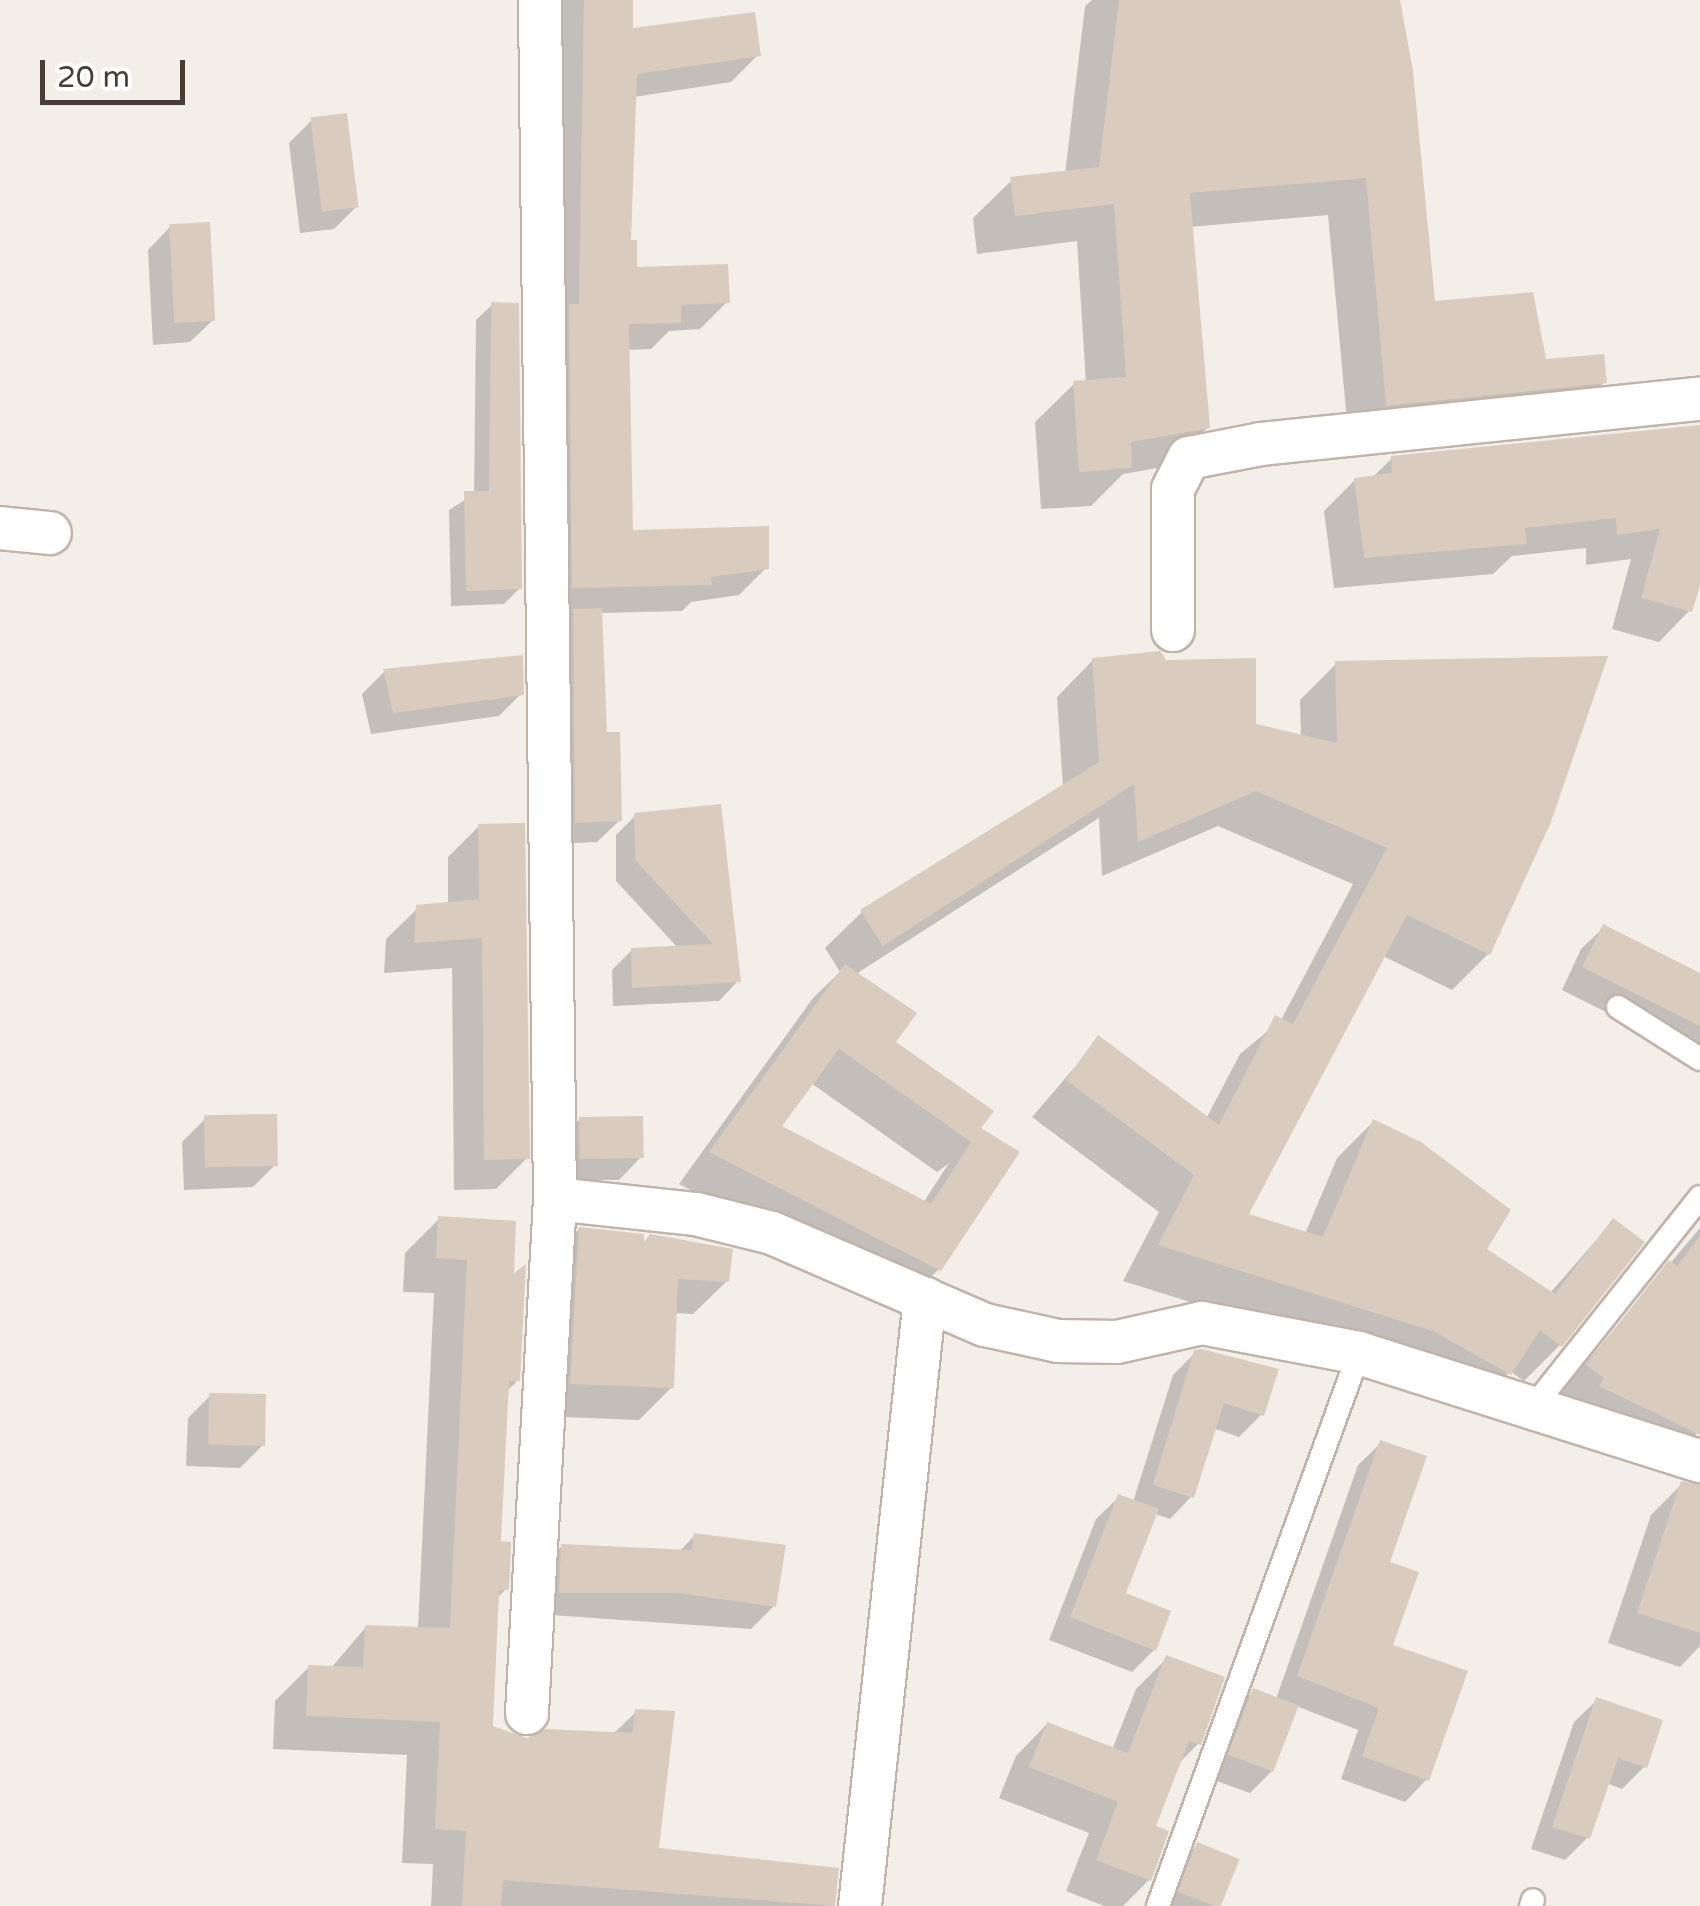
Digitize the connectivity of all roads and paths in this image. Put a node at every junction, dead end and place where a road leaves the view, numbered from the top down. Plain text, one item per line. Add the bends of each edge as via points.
1 (540, 0) edge
2 (1700, 399) edge
3 (0, 528) edge
4 (50, 532) dead end
5 (1173, 630) dead end
6 (1618, 1007) dead end
7 (1700, 1058) edge
8 (1700, 1197) edge
9 (555, 1198) junction
10 (924, 1298) junction
11 (1358, 1353) junction
12 (1534, 1406) junction
13 (1700, 1462) edge
14 (527, 1713) dead end
15 (860, 1906) edge
16 (1158, 1906) edge

1 - 9 street
2 - 5 street via 1260,444 1188,458 1173,489
3 - 4 street
6 - 7 lane
8 - 12 lane
9 - 10 street via 696,1214 772,1232
9 - 14 street
10 - 11 street via 985,1326 1058,1341 1117,1342 1202,1323
10 - 15 street
11 - 12 street
11 - 16 lane
12 - 13 street

